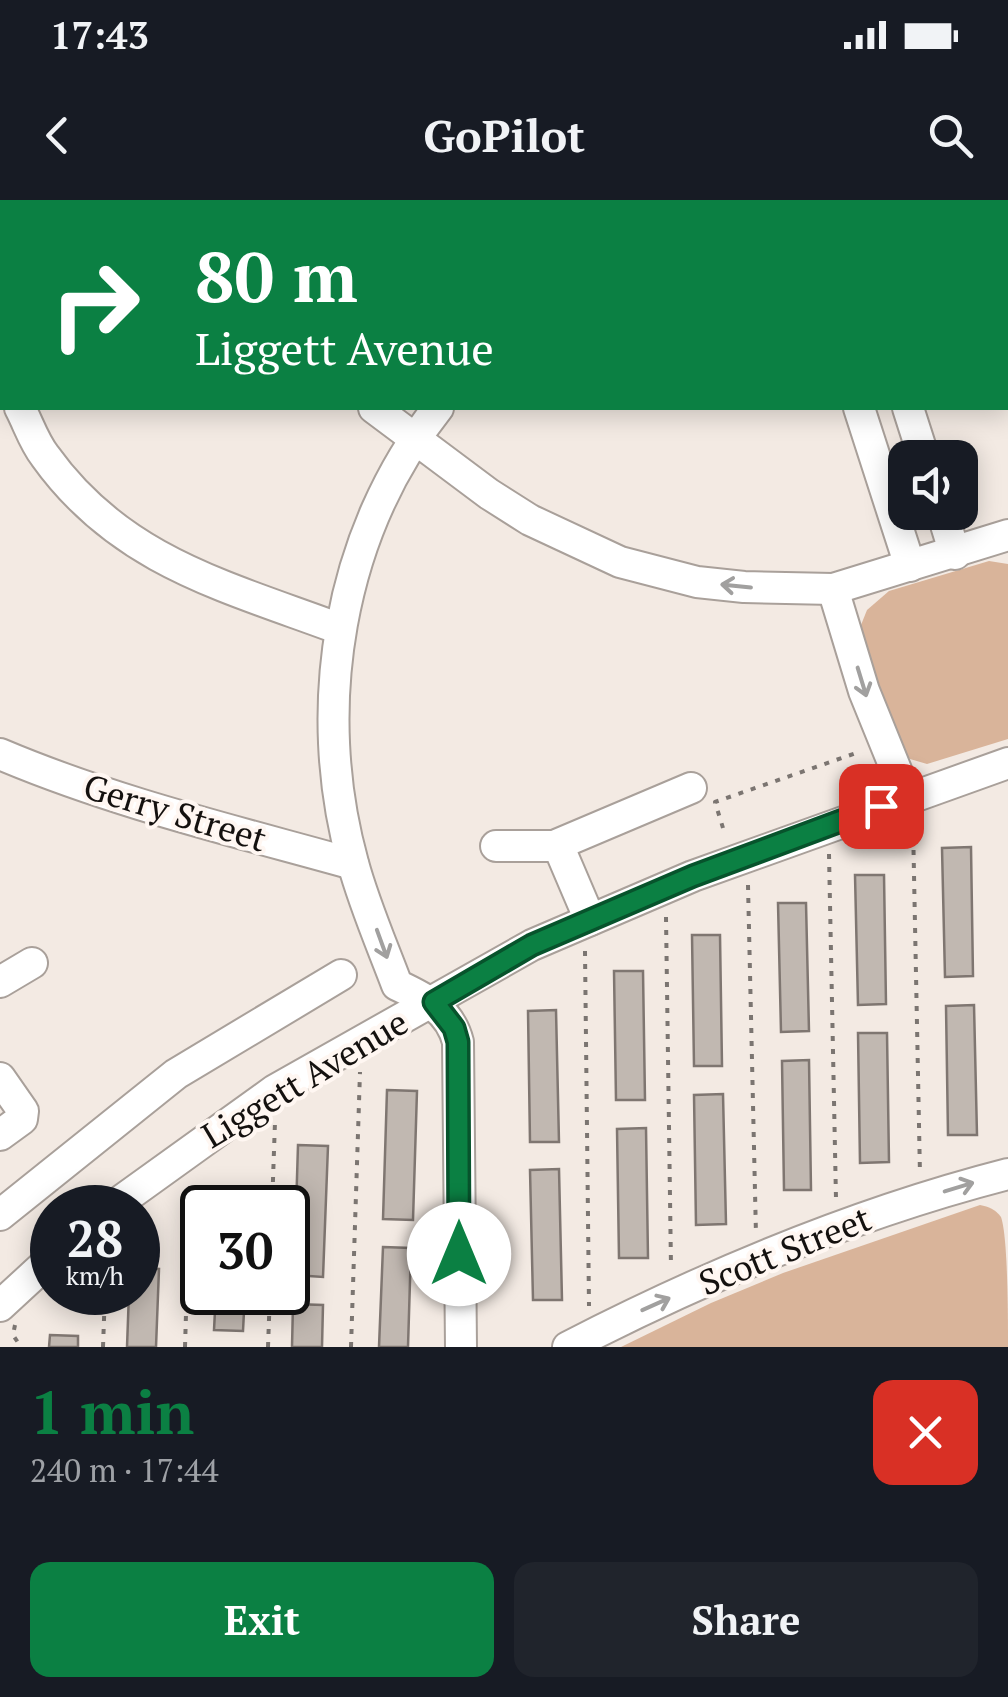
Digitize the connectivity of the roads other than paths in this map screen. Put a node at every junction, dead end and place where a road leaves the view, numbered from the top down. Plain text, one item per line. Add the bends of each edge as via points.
1 (21, 410) edge
2 (377, 410) edge
3 (436, 410) edge
4 (860, 410) edge
5 (909, 410) edge
6 (414, 438) junction
7 (918, 440) edge
8 (948, 530) edge
9 (1008, 535) edge
10 (955, 554) junction
11 (910, 566) junction
12 (833, 589) junction
13 (340, 629) junction
14 (0, 754) edge
15 (1006, 773) edge
16 (691, 788) dead end
17 (909, 796) junction
18 (558, 844) junction
19 (496, 846) dead end
20 (353, 864) junction
21 (587, 922) junction
22 (32, 962) dead end
23 (341, 975) dead end
24 (0, 982) edge
25 (434, 1002) junction
26 (0, 1078) edge
27 (0, 1135) edge
28 (1008, 1174) edge
29 (142, 1185) edge
30 (0, 1215) edge
31 (30, 1278) edge
32 (0, 1306) edge
33 (579, 1342) edge
34 (461, 1347) edge

1 - 13 street via 43,454 103,521 132,542 196,576
2 - 6 street
3 - 6 street
4 - 11 street
5 - 7 street
12 -> 6 street via 744,588 620,562 530,520
6 - 13 street via 364,539
8 - 10 street
9 - 10 street
10 - 11 street
11 - 12 street
12 -> 17 street via 864,691
13 - 20 street via 333,737
14 - 20 street, Gerry Street via 74,783
15 - 17 street, Liggett Avenue
16 - 18 street
17 - 21 street, Liggett Avenue
18 - 19 street
18 - 21 street
20 -> 25 street via 397,985
21 - 25 street, Liggett Avenue via 532,945
22 - 24 street
23 - 30 street via 176,1074
25 - 29 street, Liggett Avenue via 276,1090
25 - 34 street via 458,1042
26 - 27 street via 23,1110
33 -> 28 street, Scott Street via 756,1260
31 - 32 street

